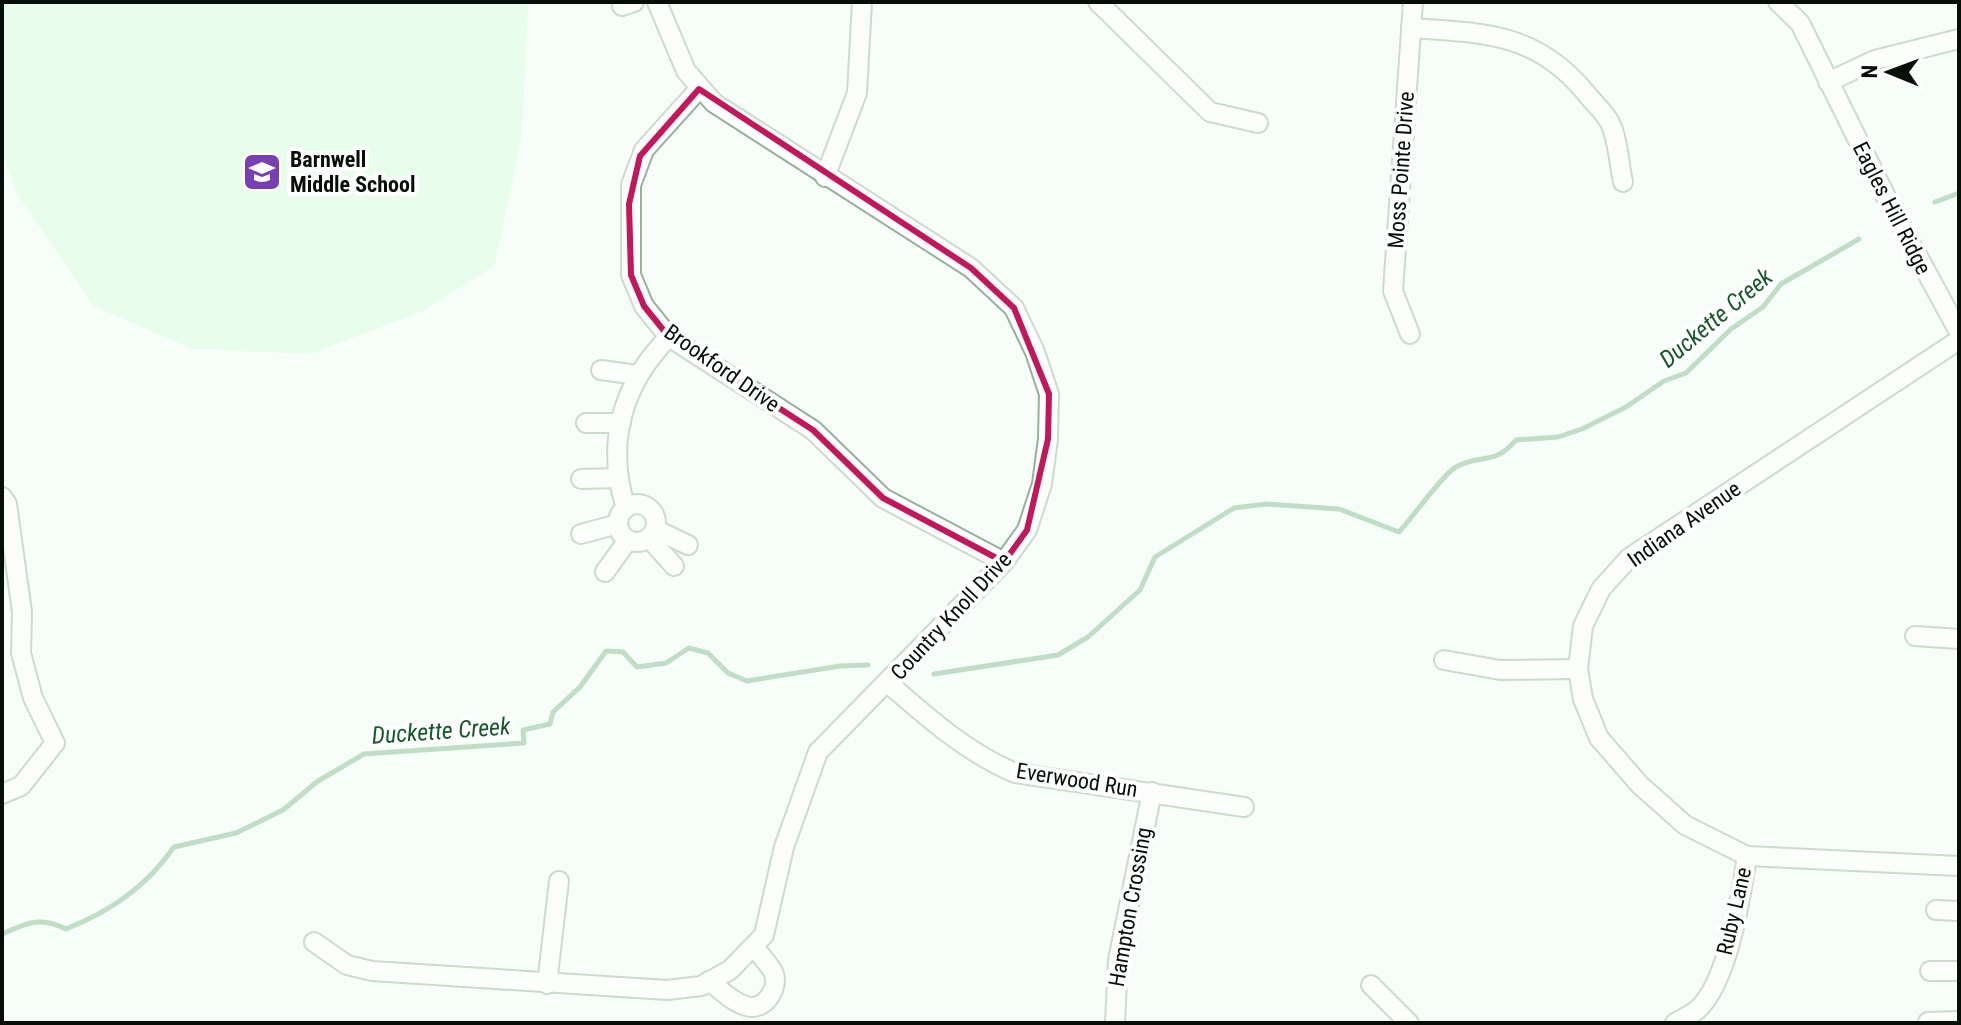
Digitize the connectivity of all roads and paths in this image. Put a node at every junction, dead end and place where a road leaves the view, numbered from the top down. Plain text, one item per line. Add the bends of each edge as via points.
1 (657, 2) edge
2 (862, 2) edge
3 (1413, 2) edge
4 (1778, 2) edge
5 (1110, 6) edge
6 (1411, 28) junction
7 (1959, 39) edge
8 (1828, 82) junction
9 (699, 89) junction
10 (1258, 123) dead end
11 (825, 177) junction
12 (1623, 182) dead end
13 (1959, 332) edge
14 (1410, 334) dead end
15 (669, 337) junction
16 (1959, 340) edge
17 (601, 370) dead end
18 (637, 375) junction
19 (586, 423) dead end
20 (621, 423) junction
21 (617, 478) junction
22 (581, 479) dead end
23 (2, 497) edge
24 (624, 524) junction
25 (581, 534) dead end
26 (652, 534) junction
27 (688, 545) dead end
28 (1004, 562) junction
29 (674, 566) dead end
30 (605, 572) dead end
31 (1915, 636) dead end
32 (1959, 639) edge
33 (1444, 660) dead end
34 (1578, 669) junction
35 (888, 683) junction
36 (1152, 792) junction
37 (2, 794) edge
38 (1244, 807) dead end
39 (1747, 856) junction
40 (1959, 866) edge
41 (559, 881) dead end
42 (1936, 910) dead end
43 (1959, 911) edge
44 (314, 942) dead end
45 (755, 948) junction
46 (1930, 971) dead end
47 (1959, 971) edge
48 (709, 981) junction
49 (547, 984) junction
50 (1371, 985) dead end
51 (1702, 1016) edge
52 (1959, 1021) edge
53 (1928, 1022) edge
54 (1115, 1023) edge
55 (1409, 1023) edge
56 (1675, 1023) edge

1 - 9 street, Country Knoll Drive
2 - 11 street via 857,93
3 - 6 street, Moss Pointe Drive
4 - 8 street via 1800,23
5 - 10 street via 1210,112
6 - 12 street via 1491,33 1550,60 1610,122
6 - 14 street, Moss Pointe Drive via 1393,291
7 - 8 street via 1875,60
8 - 13 street, Eagles Hill Ridge
9 - 11 street, Country Knoll Drive
9 - 15 street, Brookford Drive via 644,150 631,185 631,275 644,306
11 - 28 street, Country Knoll Drive via 990,282 1014,308 1035,352 1049,394 1046,461 1027,530
15 - 18 street
15 - 28 street, Brookford Drive via 813,430 883,498
16 - 34 street, Indiana Avenue via 1629,558 1601,589 1583,626
17 - 18 street
18 - 20 street
19 - 20 street
20 - 21 street
21 - 22 street
21 - 24 street
23 - 37 street via 22,612 21,653 33,698 55,743 21,786
24 - 25 street
24 - 26 street via 640,542
24 - 26 street via 640,504 651,509 656,520
24 - 30 street
26 - 27 street
26 - 29 street
28 - 35 street, Country Knoll Drive
31 - 32 street
33 - 34 street via 1500,670
34 - 39 street, Indiana Avenue via 1599,738 1640,785 1685,825
35 - 36 street, Everwood Run via 943,731 1003,768 1045,779
35 - 45 street, Country Knoll Drive via 818,752 787,834 764,935
36 - 38 street, Everwood Run
36 - 54 street, Hampton Crossing via 1116,973
39 - 40 street, Indiana Avenue
39 - 51 street, Ruby Lane via 1729,946
41 - 49 street
42 - 43 street
44 - 49 street, Country Knoll Drive via 347,965 372,971
45 - 48 street, Country Knoll Drive
45 - 48 street via 774,974 773,990 764,1003 747,1006
46 - 47 street
48 - 49 street, Country Knoll Drive via 667,990
50 - 55 street
51 - 56 street, Ruby Lane
52 - 53 street

